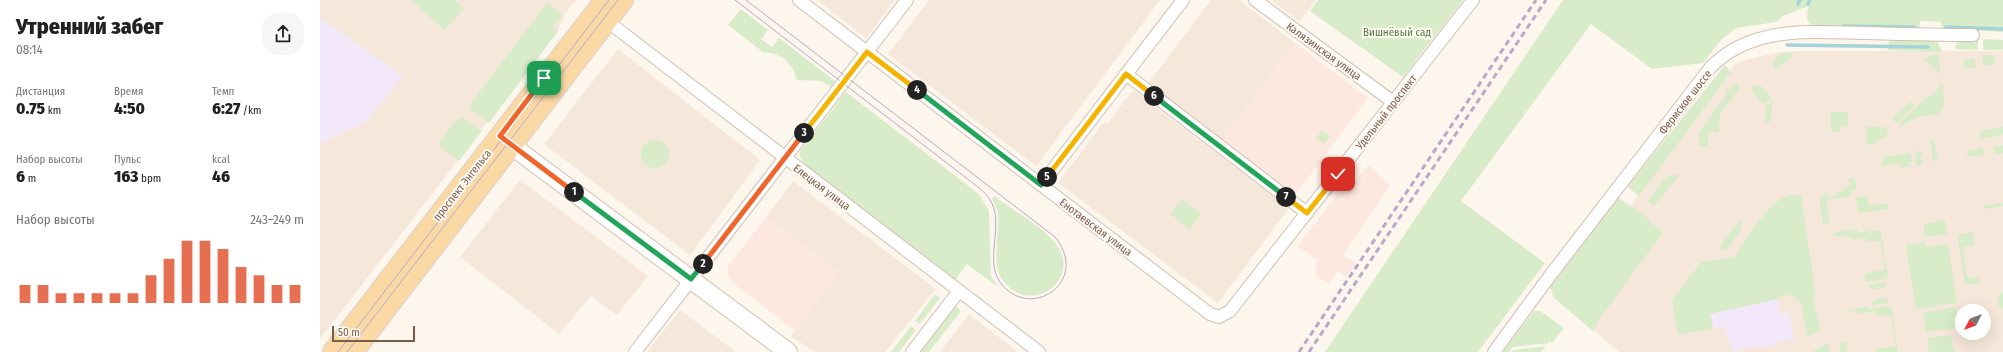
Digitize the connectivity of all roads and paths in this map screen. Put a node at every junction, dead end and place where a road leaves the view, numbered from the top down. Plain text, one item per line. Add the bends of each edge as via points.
1 (605, 0) edge
2 (623, 0) edge
3 (799, 0) edge
4 (907, 0) edge
5 (1183, 0) edge
6 (1255, 0) edge
7 (1473, 0) edge
8 (607, 21) junction
9 (1973, 35) dead end
10 (867, 52) junction
11 (1126, 74) junction
12 (1394, 102) junction
13 (506, 141) junction
14 (785, 158) junction
15 (1041, 185) junction
16 (1307, 213) junction
17 (691, 279) junction
18 (959, 291) junction
19 (1223, 316) joint
20 (333, 352) edge
21 (353, 352) edge
22 (635, 352) edge
23 (788, 352) edge
24 (912, 352) edge
25 (1039, 352) edge
26 (1494, 352) edge

1 - 13 main road, проспект Энгельса
2 - 8 main road, проспект Энгельса
3 - 10 street, Енотаевская улица
4 - 10 street
5 - 11 street
6 - 12 street, Калязинская улица
7 - 12 street, Удельный проспект
8 - 13 main road, проспект Энгельса
8 - 14 street, Елецкая улица
9 - 26 street, Фермское шоссе via 1796,32 1765,37 1744,44 1720,58 1552,273
10 - 14 street
10 - 15 street, Енотаевская улица
11 - 15 street
11 - 16 street
12 - 16 street, Удельный проспект
13 - 17 street
13 - 20 main road, проспект Энгельса
13 - 21 main road, проспект Энгельса
14 - 17 street
14 - 18 street, Елецкая улица
15 - 19 street, Енотаевская улица via 1210,314 1215,317
16 - 19 street, Удельный проспект via 1230,312
17 - 22 street
17 - 23 street
18 - 24 street
18 - 25 street, Елецкая улица

